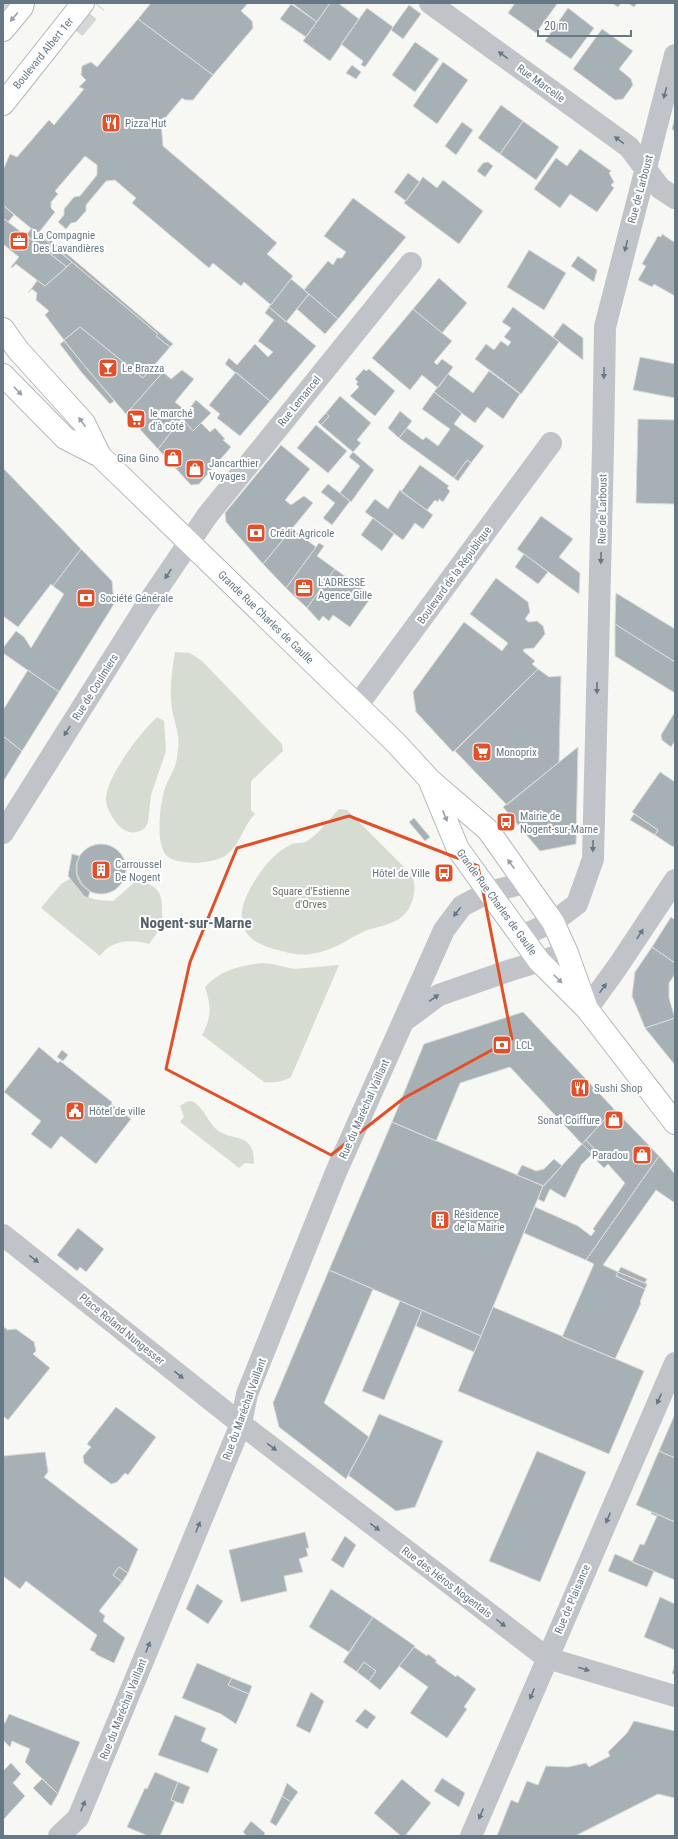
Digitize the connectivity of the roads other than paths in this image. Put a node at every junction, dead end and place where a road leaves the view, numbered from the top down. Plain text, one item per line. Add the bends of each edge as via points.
1 (23, 3) edge
2 (83, 3) edge
3 (430, 3) edge
4 (3, 30) edge
5 (675, 55) edge
6 (3, 104) edge
7 (646, 168) junction
8 (675, 198) edge
9 (411, 263) dead end
10 (3, 329) edge
11 (3, 375) edge
12 (551, 443) dead end
13 (100, 456) junction
14 (189, 542) junction
15 (357, 706) junction
16 (430, 780) junction
17 (3, 833) edge
18 (675, 880) edge
19 (524, 883) junction
20 (490, 892) junction
21 (553, 922) junction
22 (521, 936) junction
23 (567, 953) junction
24 (539, 961) junction
25 (587, 1009) junction
26 (403, 1021) junction
27 (675, 1123) edge
28 (3, 1235) edge
29 (675, 1363) edge
30 (241, 1424) junction
31 (547, 1658) junction
32 (675, 1696) edge
33 (59, 1836) edge
34 (471, 1836) edge

1 -> 4 street
2 - 6 street, Boulevard Albert 1er
7 -> 3 street, Rue Marcelle via 629,147
5 -> 7 street, Rue de Larboust
7 - 8 street, Rue Marcelle via 660,188
7 -> 21 street, Rue de Larboust via 605,327 593,859 577,904
9 - 14 street, Rue Lemancel via 207,516
13 -> 10 street, Grande Rue Charles de Gaulle via 84,423 18,350
11 -> 13 street, Grande Rue Charles de Gaulle via 65,438
12 - 15 street, Boulevard de la République
13 - 14 street, Grande Rue Charles de Gaulle
14 - 15 street, Grande Rue Charles de Gaulle
14 -> 17 street, Rue de Coulmiers
15 - 16 street, Grande Rue Charles de Gaulle
19 -> 16 street, Grande Rue Charles de Gaulle via 488,830
16 -> 20 street, Grande Rue Charles de Gaulle via 458,850
25 -> 18 street
19 - 20 street, Grande Rue Charles de Gaulle
19 - 21 street, Grande Rue Charles de Gaulle
20 - 22 street, Grande Rue Charles de Gaulle
20 -> 26 street, Rue du Maréchal Vaillant via 462,906 444,930
21 - 22 street, Rue de Larboust
21 - 23 street, Grande Rue Charles de Gaulle
22 - 24 street, Grande Rue Charles de Gaulle
23 - 24 street
23 - 25 street, Grande Rue Charles de Gaulle
24 -> 25 street, Grande Rue Charles de Gaulle
26 -> 24 street via 440,995
25 - 27 street, Grande Rue Charles de Gaulle
26 - 30 street, Rue du Maréchal Vaillant via 333,1179 247,1394
28 -> 30 street, Place Roland Nungesser
29 -> 31 street, Rue de Plaisance
30 -> 31 street, Rue des Héros Nogentais
33 -> 30 street, Rue du Maréchal Vaillant via 78,1818
31 -> 32 street, Rue des Héros Nogentais
31 -> 34 street, Rue de Plaisance

